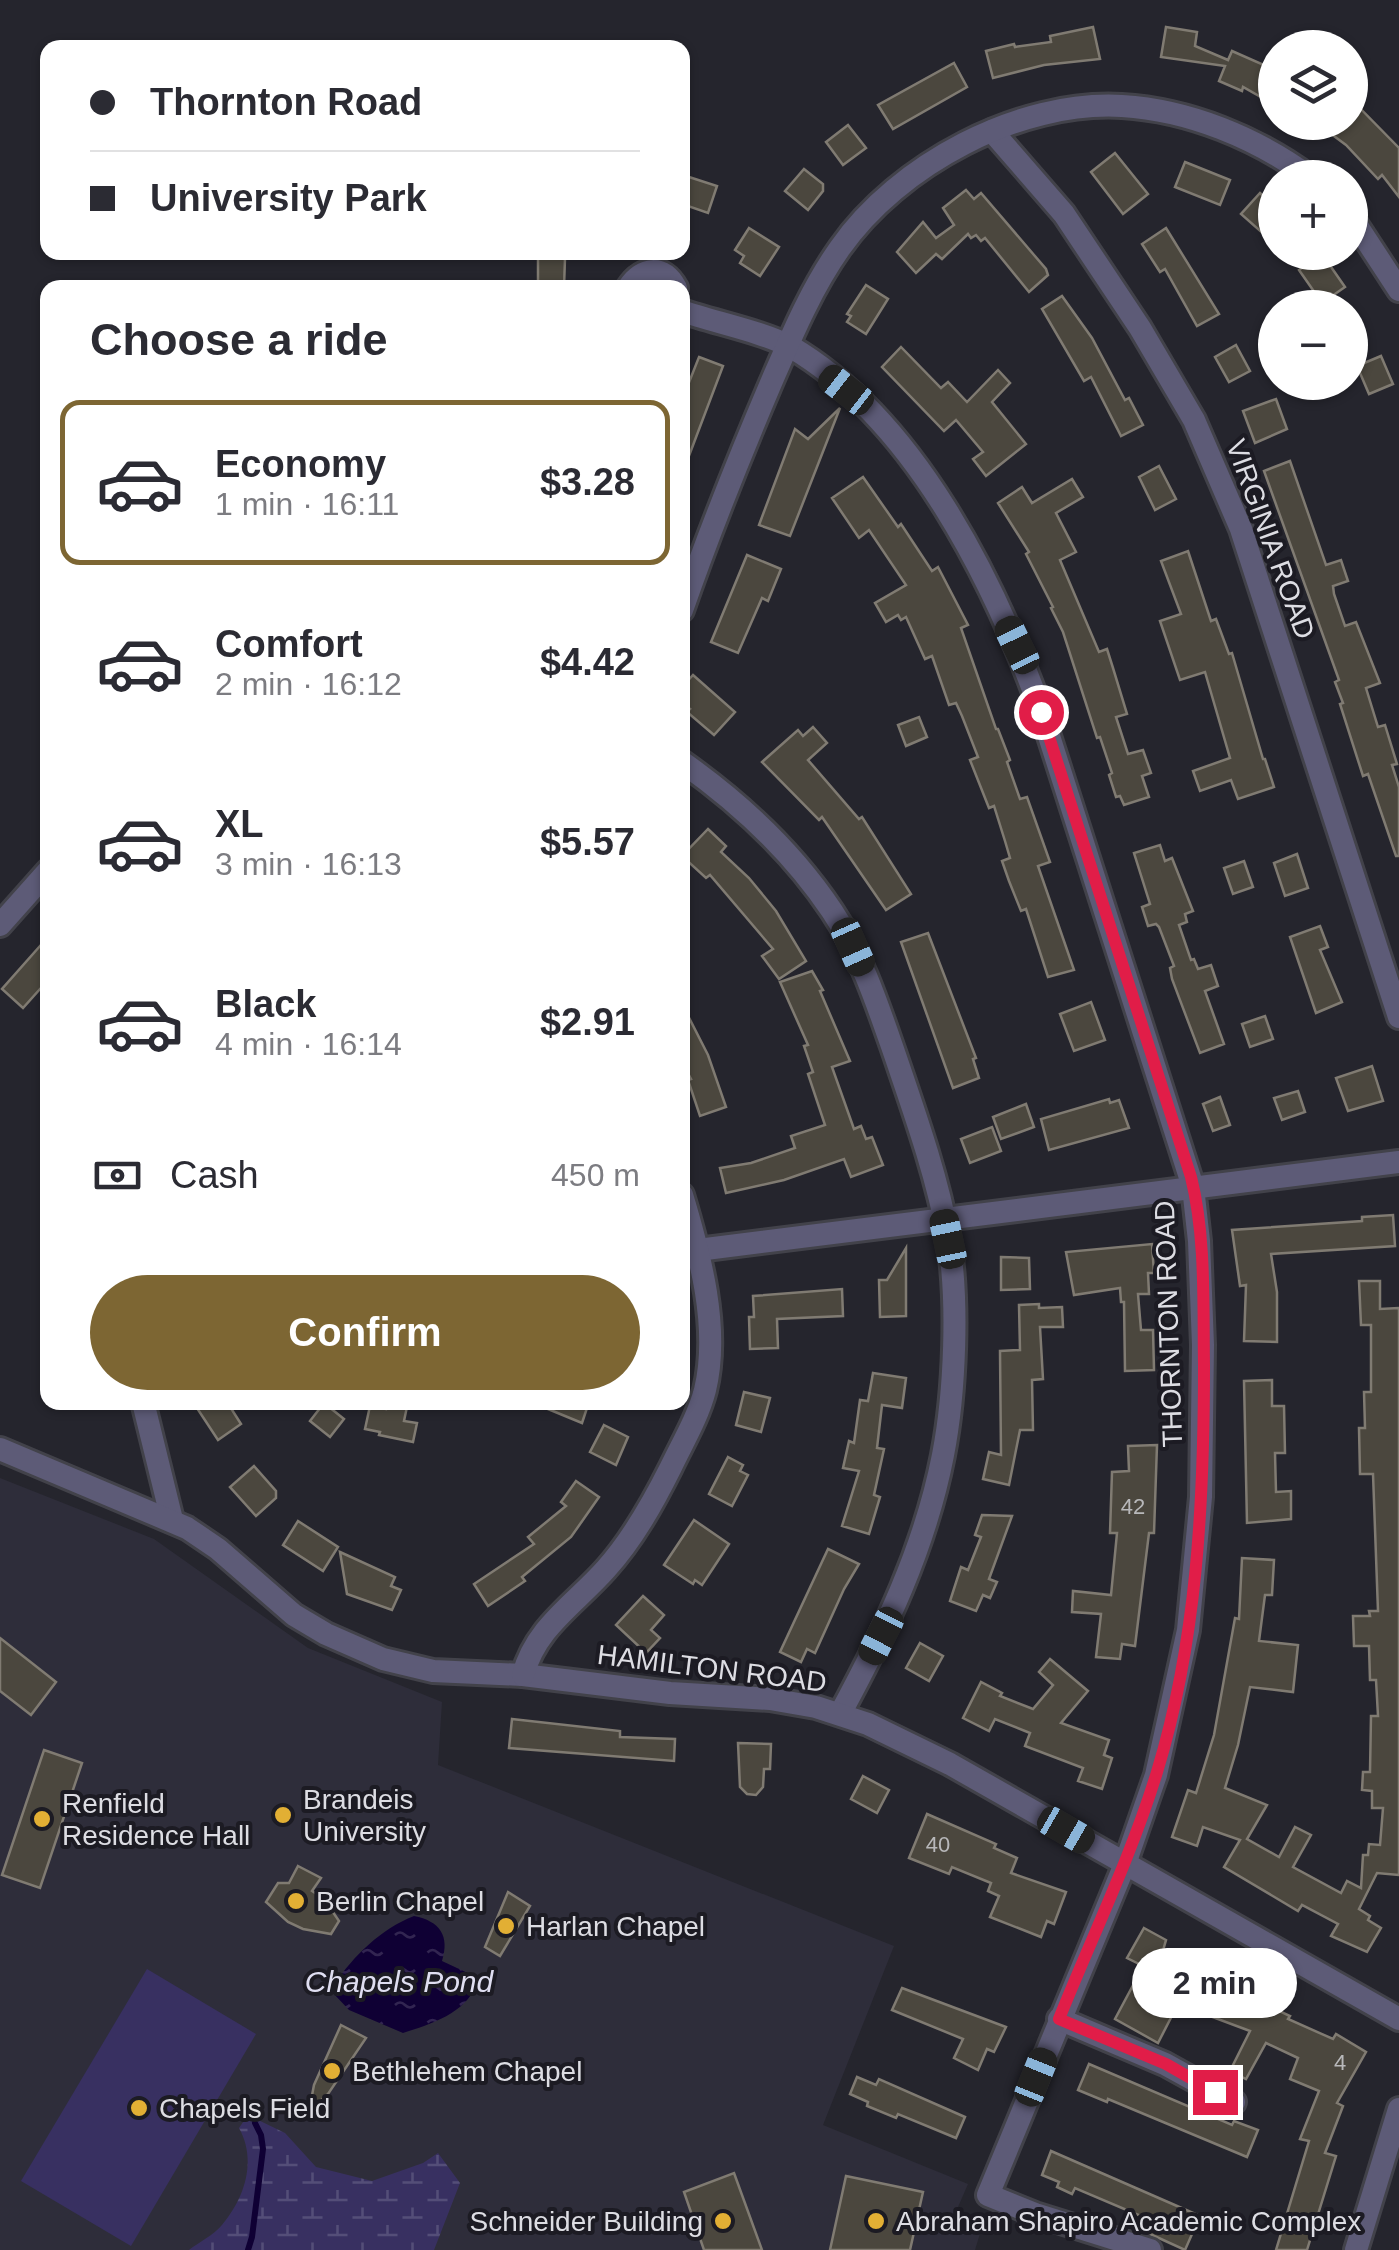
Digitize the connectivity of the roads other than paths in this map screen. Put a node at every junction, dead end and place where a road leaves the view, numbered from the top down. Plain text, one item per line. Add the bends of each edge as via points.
1 (992, 131) junction
2 (1282, 160) edge
3 (1368, 242) edge
4 (634, 280) edge
5 (671, 280) edge
6 (1399, 290) edge
7 (690, 314) edge
8 (788, 345) junction
9 (692, 551) edge
10 (690, 769) edge
11 (40, 880) edge
12 (0, 925) edge
13 (1399, 1016) edge
14 (1399, 1162) edge
15 (1193, 1187) junction
16 (944, 1218) junction
17 (690, 1251) edge
18 (145, 1410) edge
19 (0, 1448) edge
20 (172, 1520) junction
21 (524, 1675) junction
22 (840, 1714) junction
23 (1124, 1864) junction
24 (1059, 2019) junction
25 (1399, 2019) edge
26 (1234, 2102) dead end
27 (1399, 2109) edge
28 (1150, 2250) edge
29 (1356, 2250) edge

1 - 2 street via 1080,108 1144,108 1212,125
1 - 8 street via 936,159 863,219 828,266
1 - 13 street, VIRGINIA ROAD via 1074,228 1156,353 1212,459 1241,528
3 - 6 street
4 - 5 street via 657,270
7 - 8 street
8 - 9 street
8 - 15 street, THORNTON ROAD via 846,390 898,445 994,596 1041,712
10 - 16 street via 774,839 843,928 889,1038
11 - 12 street
14 - 15 street
15 - 16 street
15 - 23 street, THORNTON ROAD via 1204,1346 1198,1551 1168,1731
16 - 17 street
16 - 22 street via 952,1340 940,1466 906,1580
17 - 21 street via 707,1310 709,1358 698,1410 634,1533 538,1637
18 - 20 street
19 - 20 street, HAMILTON ROAD
20 - 21 street, HAMILTON ROAD via 209,1541 294,1615 364,1652 433,1670
21 - 22 street, HAMILTON ROAD via 770,1699
22 - 23 street, HAMILTON ROAD via 936,1756
23 - 24 street, THORNTON ROAD
23 - 25 street, HAMILTON ROAD
24 - 26 street via 1166,2064
24 - 28 street, THORNTON ROAD via 988,2194
27 - 29 street

